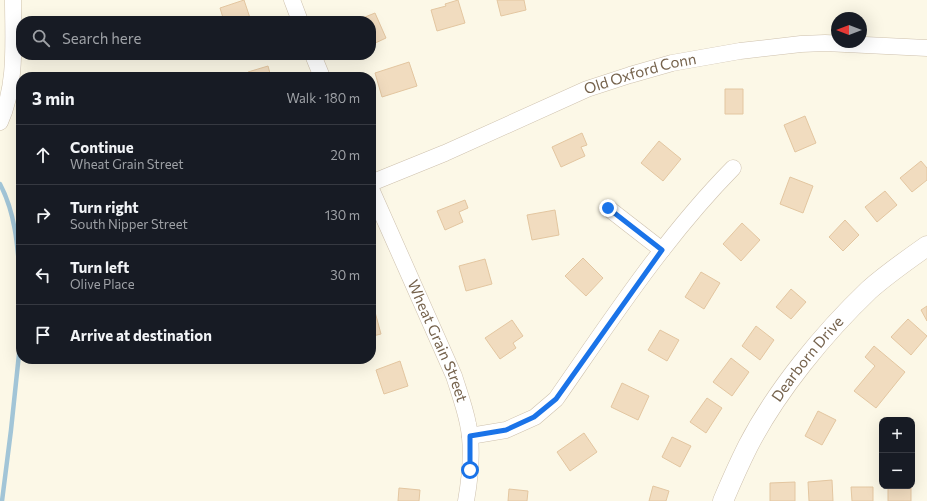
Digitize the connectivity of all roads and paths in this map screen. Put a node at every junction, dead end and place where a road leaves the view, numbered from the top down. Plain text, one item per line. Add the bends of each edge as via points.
1 (13, 0) edge
2 (292, 0) edge
3 (298, 16) edge
4 (927, 48) edge
5 (315, 60) edge
6 (320, 72) edge
7 (0, 122) edge
8 (733, 168) dead end
9 (376, 181) edge
10 (376, 200) edge
11 (608, 208) dead end
12 (927, 246) edge
13 (662, 250) junction
14 (470, 436) junction
15 (466, 501) edge
16 (723, 501) edge

1 - 7 street via 12,71
2 - 3 street
4 - 9 street, Old Oxford Conn via 801,44 740,51 672,64 586,90
5 - 6 street
8 - 13 street
10 - 14 street, Wheat Grain Street via 454,376
11 - 13 street
12 - 16 street, Dearborn Drive via 869,291 804,362 749,445
13 - 14 street via 556,399 534,417 506,430
14 - 15 street, Wheat Grain Street via 470,470

